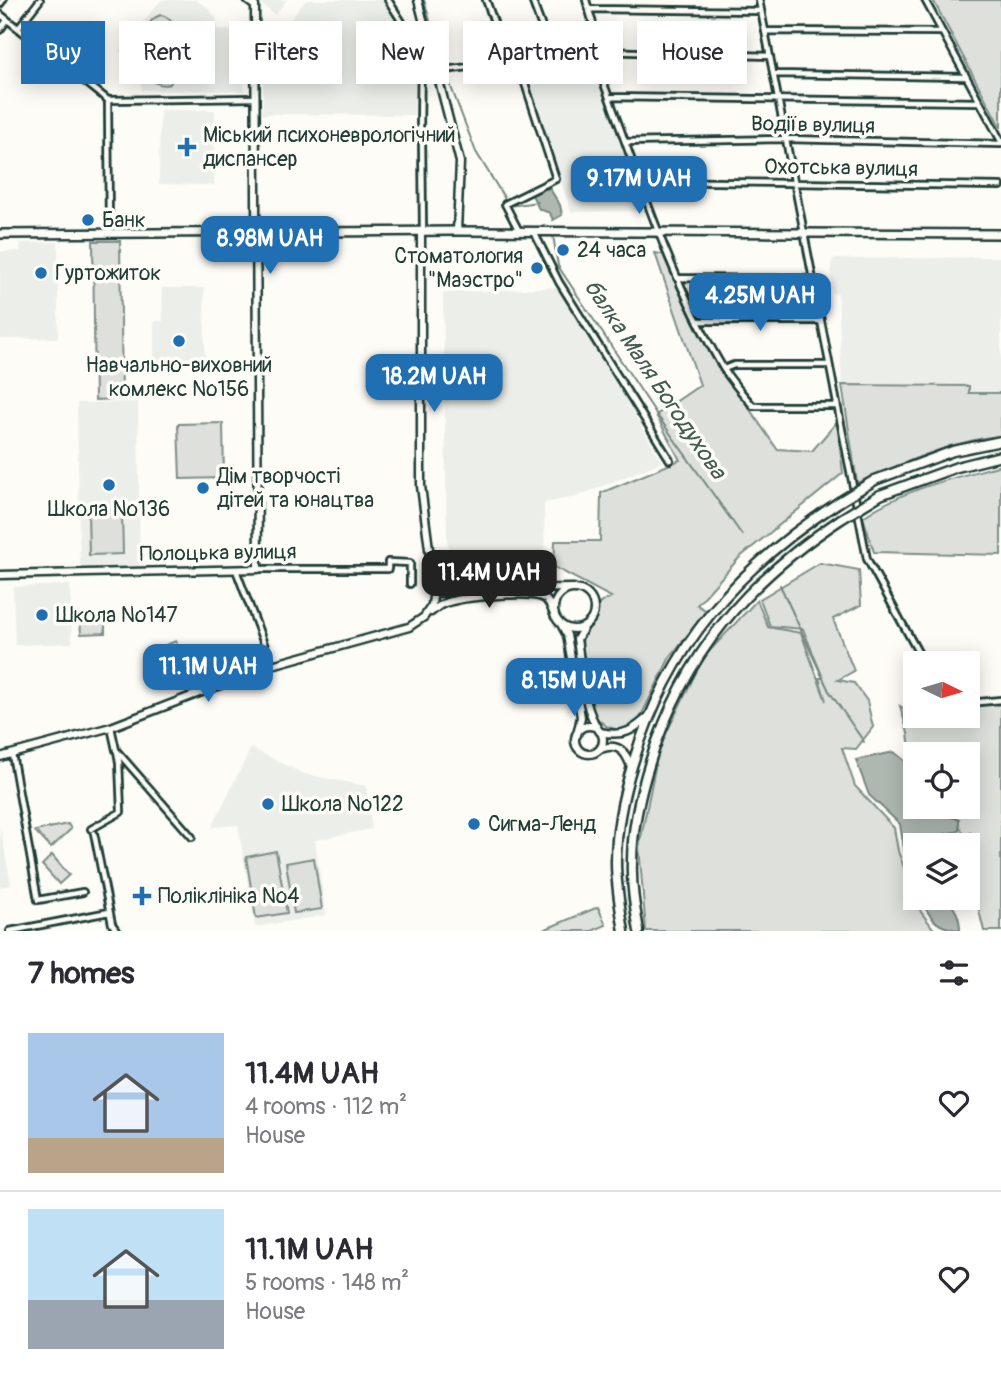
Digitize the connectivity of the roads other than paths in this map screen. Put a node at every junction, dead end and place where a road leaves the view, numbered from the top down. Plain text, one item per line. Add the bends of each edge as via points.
1 (40, 0) edge
2 (247, 0) edge
3 (388, 0) edge
4 (418, 0) edge
5 (486, 0) edge
6 (532, 0) edge
7 (586, 0) edge
8 (759, 0) edge
9 (925, 0) edge
10 (589, 9) junction
11 (761, 11) junction
12 (0, 15) edge
13 (8, 20) junction
14 (423, 21) edge
15 (494, 21) edge
16 (540, 21) edge
17 (592, 21) edge
18 (18, 28) junction
19 (0, 30) edge
20 (765, 31) junction
21 (942, 33) junction
22 (623, 52) edge
23 (770, 56) junction
24 (773, 74) junction
25 (966, 77) junction
26 (439, 84) edge
27 (525, 84) edge
28 (604, 84) edge
29 (609, 97) junction
30 (255, 98) junction
31 (108, 100) junction
32 (778, 100) junction
33 (980, 102) junction
34 (786, 139) junction
35 (625, 142) junction
36 (1001, 143) edge
37 (638, 181) junction
38 (795, 184) junction
39 (1001, 186) edge
40 (422, 231) junction
41 (457, 231) junction
42 (519, 231) junction
43 (108, 232) junction
44 (256, 232) junction
45 (534, 232) junction
46 (659, 232) junction
47 (803, 233) junction
48 (0, 234) edge
49 (1001, 234) edge
50 (677, 278) junction
51 (812, 279) junction
52 (699, 321) junction
53 (820, 321) junction
54 (829, 365) junction
55 (724, 369) junction
56 (837, 407) junction
57 (1001, 441) edge
58 (1001, 456) edge
59 (670, 460) dead end
60 (236, 569) junction
61 (258, 569) junction
62 (0, 575) edge
63 (410, 584) dead end
64 (574, 588) junction
65 (434, 593) junction
66 (424, 617) junction
67 (555, 617) junction
68 (561, 624) junction
69 (585, 626) junction
70 (917, 651) edge
71 (272, 665) junction
72 (1001, 700) edge
73 (980, 702) edge
74 (651, 713) junction
75 (111, 727) junction
76 (600, 732) junction
77 (577, 735) junction
78 (600, 749) junction
79 (117, 750) junction
80 (12, 754) junction
81 (0, 757) edge
82 (632, 769) junction
83 (192, 837) dead end
84 (83, 892) dead end
85 (109, 912) junction
86 (10, 931) edge
87 (117, 931) edge
88 (624, 931) edge
89 (639, 931) edge

1 - 18 street
2 - 30 street via 255,6
3 - 40 street via 421,52
4 - 14 street
5 - 15 street
6 - 16 street
7 - 10 street
8 - 11 street
9 - 21 street
10 - 11 street
10 - 17 street
11 - 20 street
12 - 13 street
13 - 18 street
13 - 19 street
18 - 31 street
20 - 21 street
20 - 23 street
21 - 25 street
22 - 23 street
23 - 24 street
24 - 25 street
24 - 32 street
25 - 33 street
26 - 41 street via 460,162
27 - 42 street via 556,179 505,204
28 - 29 street
29 - 32 street
29 - 35 street
30 - 31 street
30 - 44 street
31 - 43 street
32 - 33 street
32 - 34 street
33 - 36 street
34 - 35 street, Водіїв вулиця
34 - 36 street, Водіїв вулиця
34 - 38 street
35 - 37 street
37 - 38 street, Охотська вулиця
37 - 46 street
38 - 39 street, Охотська вулиця
38 - 47 street
40 - 41 main road
40 - 44 main road
40 - 65 street via 421,486
41 - 42 main road
42 - 45 main road
43 - 44 main road
43 - 48 main road
44 - 61 street
45 - 46 main road
45 - 59 street via 559,282
46 - 47 main road
46 - 50 street
47 - 49 main road
47 - 51 street
50 - 51 street
50 - 52 street
51 - 53 street
52 - 53 street
52 - 55 street
53 - 54 street
54 - 55 street via 734,365
54 - 56 street
55 - 56 street via 753,406
56 - 70 street via 867,559
57 - 74 main road, bridge via 953,452 875,480 787,538 723,599 674,664
58 - 89 main road, bridge via 945,470 880,495 841,519 752,589 715,633 688,671 665,719 635,821 632,873
60 - 61 street, Полоцька вулиця
60 - 62 street, Полоцька вулиця
60 - 71 street
61 - 63 street, Полоцька вулиця via 388,569 388,562 410,563
64 - 65 street
64 - 67 street via 557,598
64 - 69 street via 587,593 594,605 592,619
65 - 66 street
66 - 67 street via 442,603 525,595 548,601
66 - 71 street via 409,627
67 - 68 street
68 - 69 street via 576,629
68 - 77 street via 582,717
69 - 76 street via 577,639 589,712
71 - 75 street
72 - 73 street
74 - 76 street via 630,732
74 - 82 main road
75 - 79 street
75 - 80 street
76 - 77 street via 588,727
76 - 78 street
77 - 78 street via 584,753
78 - 82 street via 621,749
79 - 83 street
79 - 85 street via 121,812 92,831
80 - 81 street
80 - 84 street via 38,900
82 - 88 main road via 620,817 616,861
85 - 86 street
85 - 87 street

